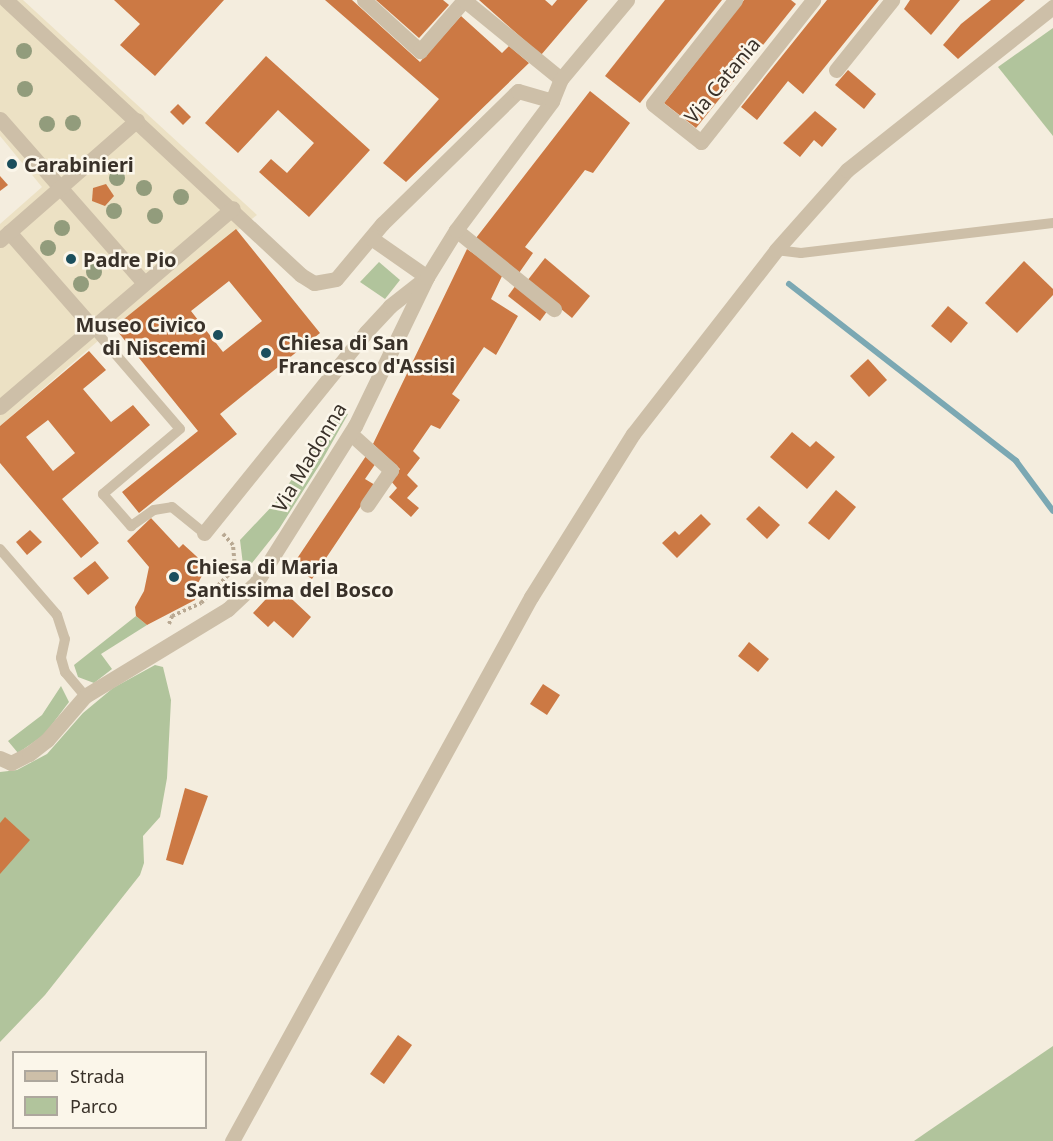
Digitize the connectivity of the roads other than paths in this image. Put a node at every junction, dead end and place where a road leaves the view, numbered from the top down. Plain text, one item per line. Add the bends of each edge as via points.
1 (6, 0) edge
2 (364, 0) edge
3 (464, 0) edge
4 (627, 0) edge
5 (735, 0) edge
6 (892, 0) edge
7 (809, 1) edge
8 (1053, 7) edge
9 (836, 70) dead end
10 (561, 79) junction
11 (552, 101) junction
12 (0, 119) edge
13 (137, 120) junction
14 (59, 188) junction
15 (233, 208) junction
16 (1053, 223) edge
17 (456, 230) junction
18 (5, 236) edge
19 (371, 238) junction
20 (776, 250) junction
21 (426, 277) junction
22 (144, 283) junction
23 (554, 309) dead end
24 (93, 328) junction
25 (0, 407) edge
26 (351, 434) junction
27 (368, 505) dead end
28 (208, 527) joint
29 (0, 549) edge
30 (86, 696) junction
31 (1, 759) edge
32 (232, 1141) edge

1 - 13 street
2 - 3 street via 420,51
3 - 10 street
4 - 10 street, Via Madonna
5 - 7 street, Via Catania via 653,104 701,142
6 - 9 street
8 - 20 street via 847,170
10 - 11 street, Via Madonna
11 - 17 street, Via Madonna
11 - 19 street via 518,91
12 - 14 street
13 - 14 street
13 - 15 street
14 - 18 street
14 - 22 street
15 - 19 street via 314,283 336,279
15 - 22 street
16 - 20 lane via 801,253
17 - 21 street, Via Madonna
17 - 23 street
18 - 24 street
19 - 21 street
20 - 32 street via 633,434 531,597
21 - 26 street, Via Madonna
21 - 28 street via 366,332
22 - 24 street
24 - 25 street
24 - 28 lane via 180,429 103,494 131,526 154,510 172,507
26 - 27 street via 391,470
26 - 30 street, Via Madonna via 256,584 228,609
29 - 30 lane via 57,615 65,639 61,658 65,672
30 - 31 street, Via Madonna via 47,740 12,763

